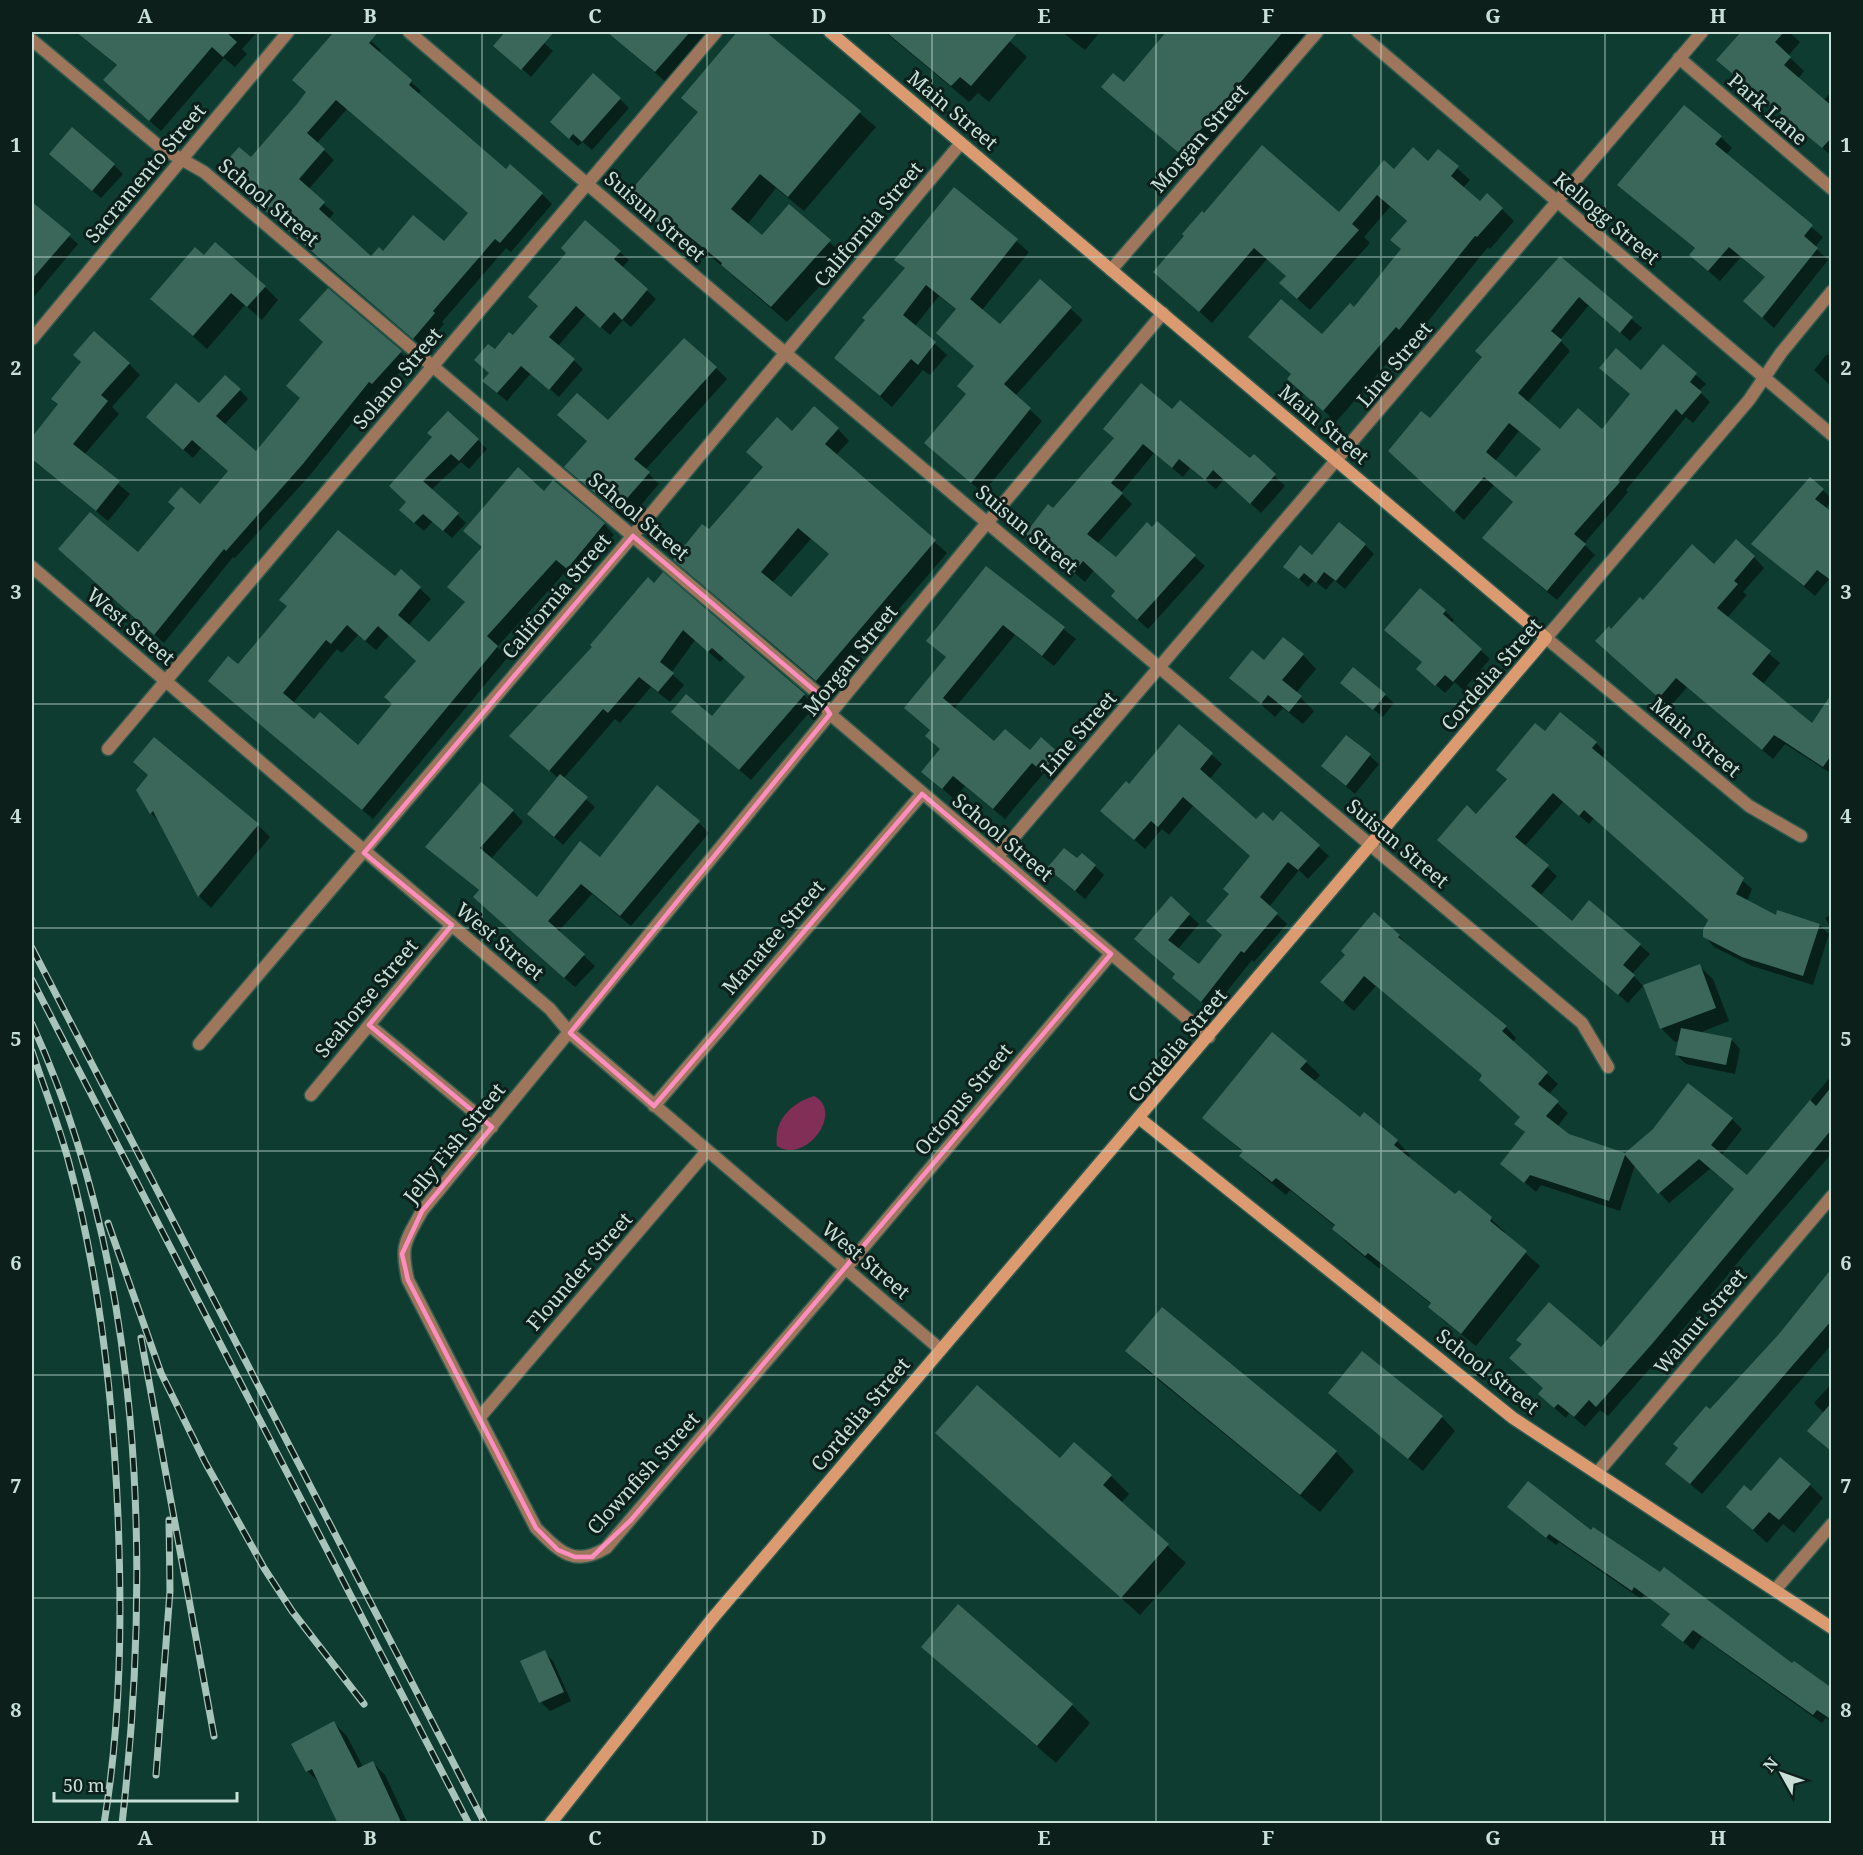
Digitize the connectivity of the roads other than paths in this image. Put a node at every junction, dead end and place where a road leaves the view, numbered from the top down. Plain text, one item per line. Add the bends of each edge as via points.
1 (288, 32) edge
2 (409, 32) edge
3 (716, 32) edge
4 (830, 32) edge
5 (1317, 32) edge
6 (1358, 32) edge
7 (1701, 32) edge
8 (32, 40) edge
9 (1679, 58) junction
10 (961, 143) junction
11 (181, 159) junction
12 (586, 183) junction
13 (1832, 189) edge
14 (1556, 200) junction
15 (1111, 270) junction
16 (1832, 291) edge
17 (1163, 314) junction
18 (32, 339) edge
19 (786, 353) junction
20 (434, 366) junction
21 (1763, 377) junction
22 (1832, 435) edge
23 (1337, 460) junction
24 (988, 522) junction
25 (633, 536) junction
26 (32, 567) edge
27 (1546, 638) junction
28 (1160, 668) junction
29 (166, 682) junction
30 (830, 714) junction
31 (108, 749) dead end
32 (922, 794) junction
33 (1801, 836) dead end
34 (1370, 846) junction
35 (364, 853) junction
36 (998, 857) junction
37 (452, 926) junction
38 (1111, 954) junction
39 (369, 1025) junction
40 (570, 1033) junction
41 (1209, 1037) junction
42 (199, 1044) dead end
43 (1608, 1067) dead end
44 (311, 1095) dead end
45 (654, 1107) junction
46 (1139, 1118) junction
47 (492, 1127) junction
48 (707, 1151) junction
49 (1832, 1196) edge
50 (846, 1269) junction
51 (940, 1349) junction
52 (480, 1417) junction
53 (1598, 1472) junction
54 (1832, 1524) edge
55 (1775, 1590) junction
56 (1832, 1628) edge
57 (550, 1824) edge

1 - 11 street, Sacramento Street
2 - 12 street, Suisun Street
3 - 12 street, Solano Street
4 - 10 main road, Main Street
5 - 15 street, Morgan Street
6 - 14 street, Kellogg Street
7 - 9 street, Line Street
8 - 11 street, School Street via 160,147
9 - 13 street, Park Lane
9 - 14 street, Line Street
10 - 15 main road, Main Street
10 - 19 street, California Street
11 - 18 street, Sacramento Street
11 - 20 street, School Street via 204,172
12 - 19 street, Suisun Street
12 - 20 street, Solano Street
14 - 21 street, Kellogg Street
14 - 23 street, Line Street
15 - 17 main road, Main Street
16 - 21 street, Cordelia Street
17 - 23 main road, Main Street
17 - 24 street, Morgan Street
19 - 24 street, Suisun Street
19 - 25 street, California Street
20 - 25 street, School Street
20 - 29 street, Solano Street
21 - 22 street, Kellogg Street
21 - 27 street, Cordelia Street via 1747,404
23 - 27 main road, Main Street
23 - 28 street, Line Street
24 - 28 street, Suisun Street
24 - 30 street, Morgan Street
25 - 30 street, School Street via 815,691
25 - 35 street, California Street
26 - 29 street, West Street
27 - 33 street, Main Street via 1749,806
27 - 34 main road, Cordelia Street
28 - 34 street, Suisun Street
28 - 36 street, Line Street
29 - 31 street, Solano Street
29 - 35 street, West Street
30 - 32 street, School Street
30 - 40 street, Morgan Street
32 - 36 street, School Street
32 - 45 street, Manatee Street
34 - 41 main road, Cordelia Street
34 - 43 street, Suisun Street via 1582,1023
35 - 37 street, West Street
35 - 42 street, California Street via 302,920
36 - 38 street, School Street
37 - 39 street, Seahorse Street
37 - 40 street, West Street via 550,1009
38 - 41 street, School Street
38 - 50 street, Octopus Street
39 - 44 street, Seahorse Street
39 - 47 street
40 - 45 street, West Street
40 - 47 street, Jelly Fish Street
41 - 46 main road, Cordelia Street
45 - 48 street, West Street
46 - 51 main road, Cordelia Street
46 - 53 main road, School Street via 1513,1418
47 - 52 street, Jelly Fish Street via 422,1211 402,1254 408,1280
48 - 50 street, West Street
48 - 52 street, Flounder Street
49 - 53 street, Walnut Street
50 - 51 street, West Street
50 - 52 street, Clownfish Street via 631,1520 606,1548 592,1557 575,1557 558,1550 536,1528
51 - 57 main road, Cordelia Street via 712,1619
53 - 55 main road, School Street
54 - 55 street
55 - 56 main road, School Street

